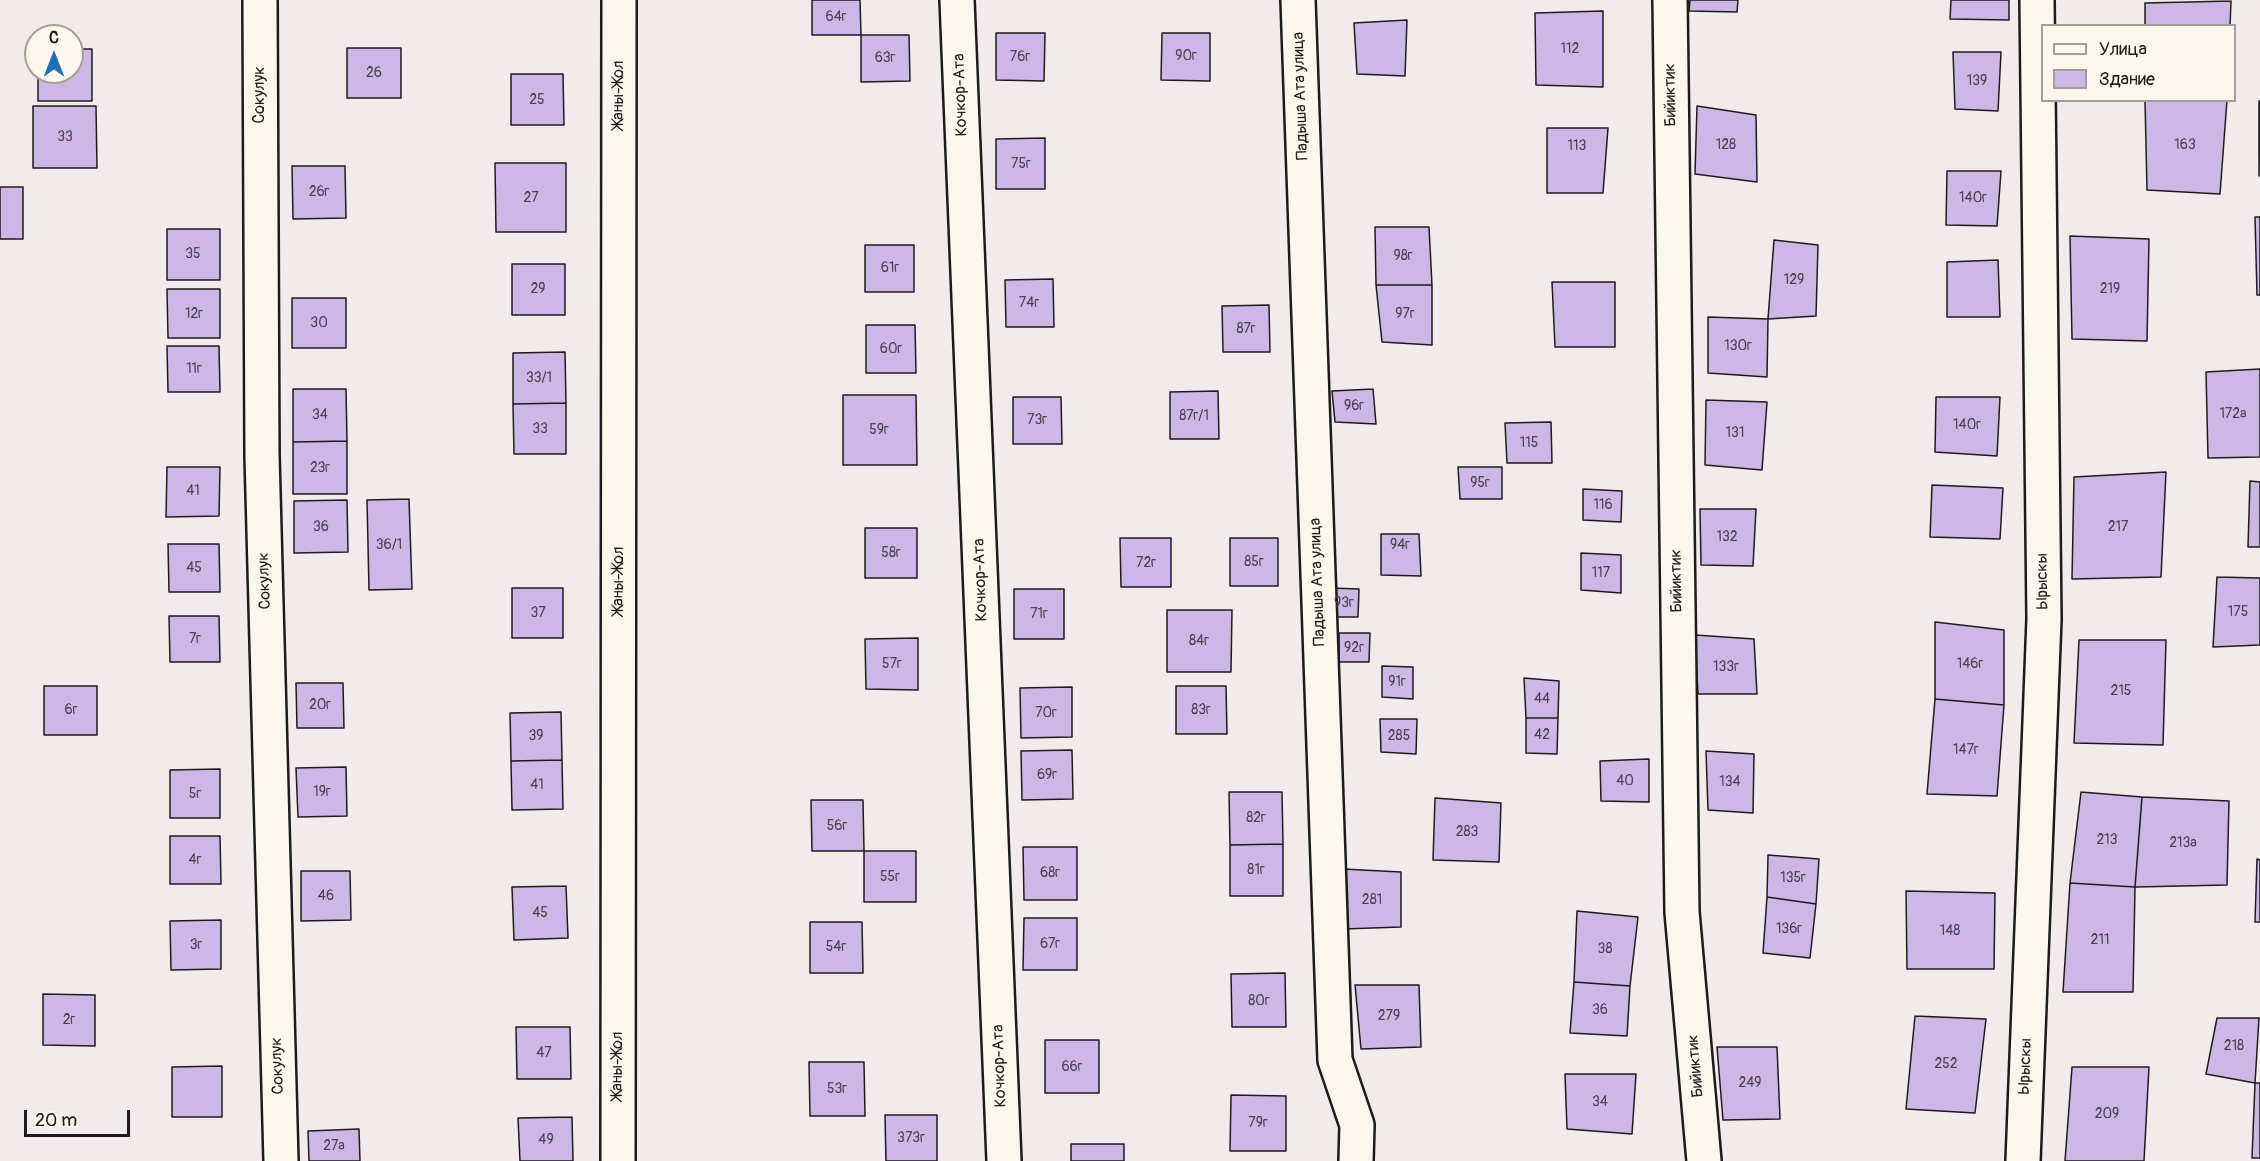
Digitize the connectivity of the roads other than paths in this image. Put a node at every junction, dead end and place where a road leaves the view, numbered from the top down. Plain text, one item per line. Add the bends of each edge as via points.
1 (260, 0) edge
2 (619, 0) edge
3 (957, 0) edge
4 (1298, 0) edge
5 (1670, 0) edge
6 (2037, 0) edge
7 (281, 1161) edge
8 (618, 1161) edge
9 (1004, 1161) edge
10 (1356, 1161) edge
11 (1704, 1161) edge
12 (2023, 1161) edge

1 - 7 street, Сокулук via 262,456
2 - 8 street, Жаны-Жол
3 - 9 street, Кочкор-Ата
4 - 10 street, Падыша Ата улица via 1335,1060 1357,1125
5 - 11 street, Бийиктик via 1682,912
6 - 12 street, Ырыскы via 2044,619

